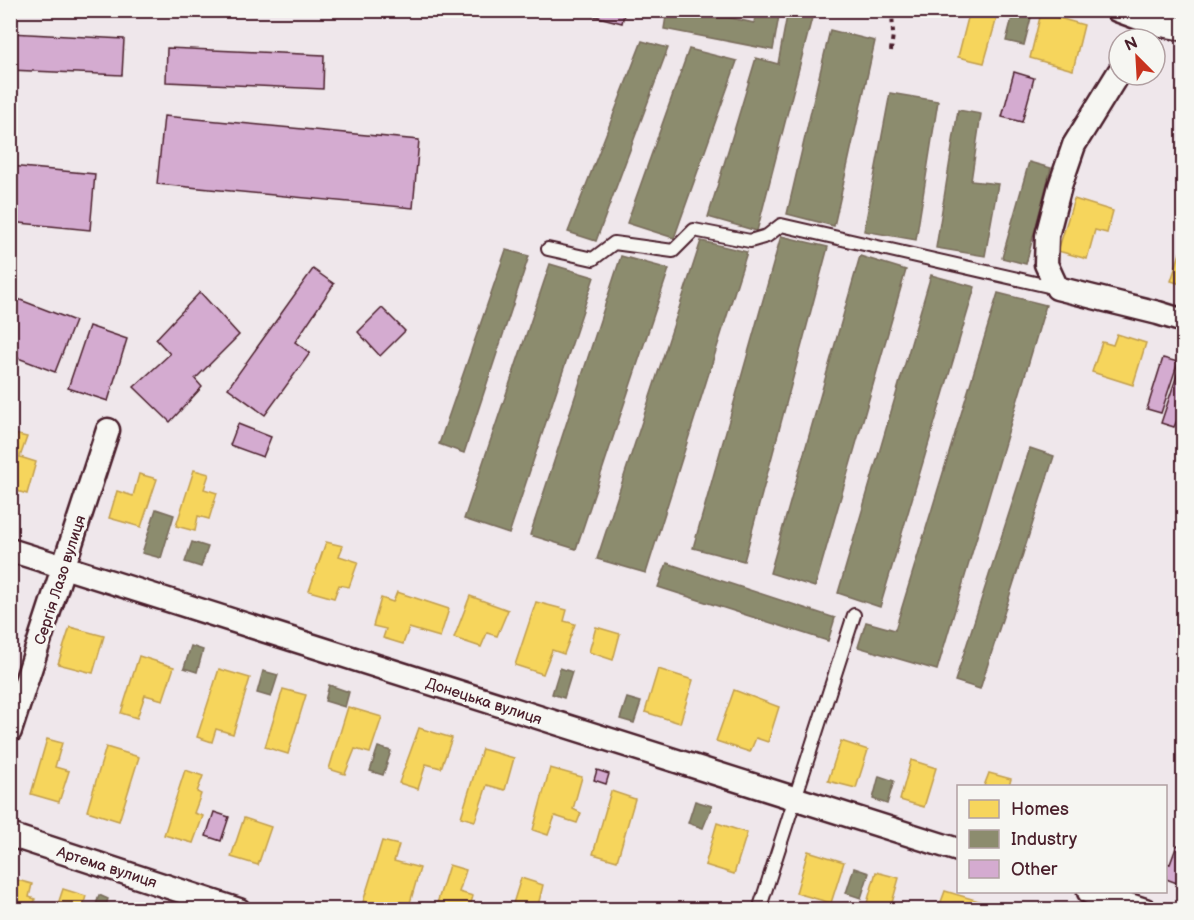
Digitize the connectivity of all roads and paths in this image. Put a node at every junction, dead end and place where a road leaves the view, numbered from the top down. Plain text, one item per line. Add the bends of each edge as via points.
1 (891, 10) edge
2 (1117, 10) edge
3 (1143, 27) edge
4 (1184, 29) edge
5 (1167, 30) edge
6 (891, 51) dead end
7 (1110, 87) edge
8 (549, 249) dead end
9 (1057, 288) junction
10 (1184, 321) edge
11 (108, 430) dead end
12 (10, 550) edge
13 (64, 567) junction
14 (854, 615) dead end
15 (10, 731) edge
16 (795, 799) junction
17 (10, 835) edge
18 (957, 850) edge
19 (1095, 893) edge
20 (239, 909) edge
21 (759, 909) edge
22 (1145, 909) edge

1 - 6 path
2 - 3 street
4 - 5 street
7 - 9 street via 1074,145 1060,186 1047,236 1046,264
8 - 9 lane via 593,259 614,243 673,250 694,230 750,242 781,225
9 - 10 street
11 - 13 street, Сергія Лазо вулиця
12 - 13 street, Донецька вулиця
13 - 15 street, Сергія Лазо вулиця
13 - 16 street, Донецька вулиця
14 - 16 lane
16 - 18 street, Донецька вулиця
16 - 21 lane
17 - 20 street, Артема вулиця
19 - 22 street

